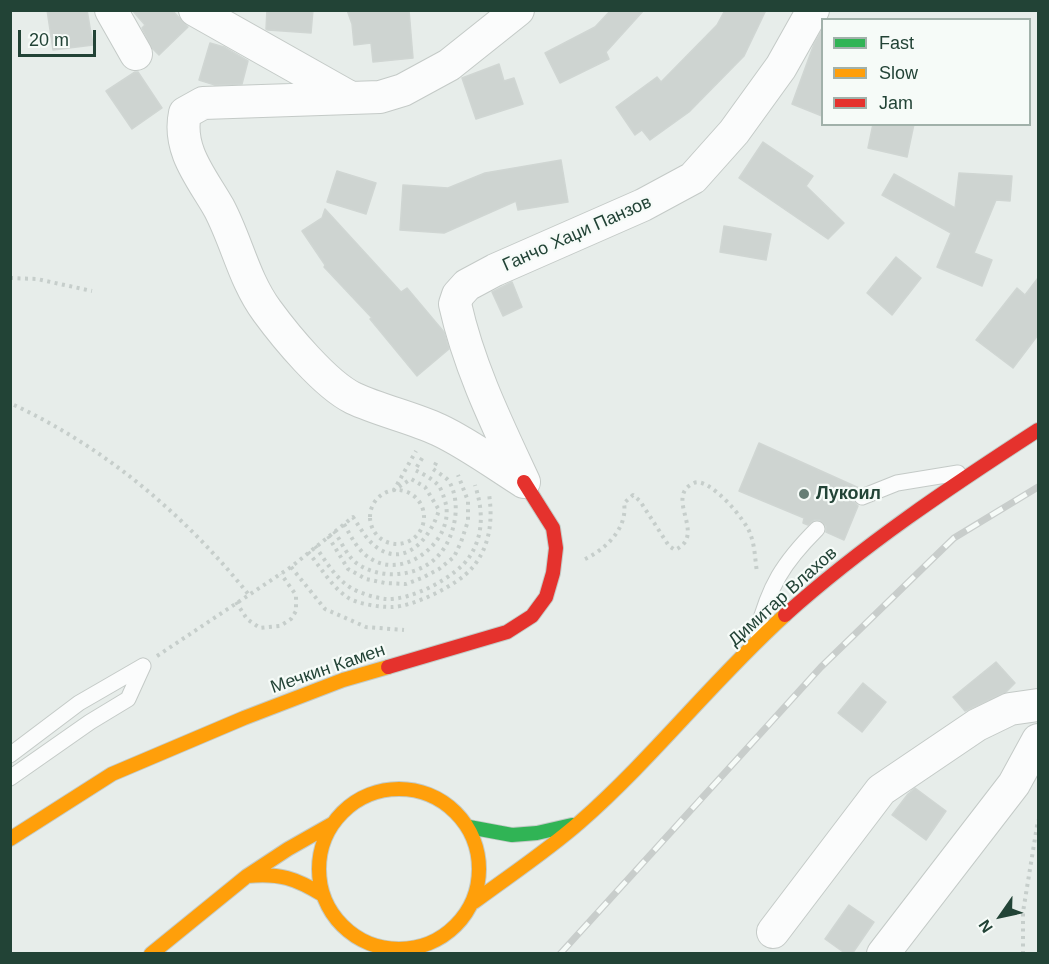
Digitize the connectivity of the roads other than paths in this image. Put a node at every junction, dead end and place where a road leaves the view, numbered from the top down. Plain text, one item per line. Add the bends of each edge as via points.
1 (111, 10) edge
2 (195, 10) edge
3 (518, 10) edge
4 (813, 10) edge
5 (136, 54) dead end
6 (352, 99) junction
7 (1038, 430) edge
8 (973, 472) junction
9 (524, 482) junction
10 (862, 497) dead end
11 (817, 529) dead end
12 (754, 643) junction
13 (1038, 705) edge
14 (1038, 740) edge
15 (10, 754) edge
16 (10, 778) edge
17 (579, 823) junction
18 (332, 824) junction
19 (469, 827) junction
20 (10, 839) edge
21 (247, 876) junction
22 (323, 895) junction
23 (474, 902) junction
24 (923, 902) junction
25 (773, 932) dead end
26 (386, 951) edge
27 (151, 954) edge
28 (883, 954) edge
29 (912, 954) edge

1 - 5 street
2 - 6 street
3 - 6 street via 449,65 403,90
4 - 9 street, Ганчо Хаџи Панзов via 781,67 734,132 693,178 643,205 495,270 467,285 458,295 455,304 470,360
6 - 9 street via 203,104 185,113 182,127 187,150 266,310 314,366 352,397 440,430
7 - 8 main road, Димитар Влахов
8 - 10 lane via 897,483
8 - 12 main road, Димитар Влахов via 821,583
9 - 20 main road, Мечкин Камен via 553,528 556,548 546,597 532,616 507,632 343,680 112,774
11 - 12 lane via 780,571 767,598
12 - 17 main road, Димитар Влахов via 667,737
13 - 25 street via 1010,709 977,725 880,790
14 - 24 street via 1014,784
15 - 16 lane via 79,703 142,666 128,699
17 - 19 main road via 512,835
17 - 23 main road, Димитар Влахов
18 - 19 main road via 355,801 385,789 417,790 447,803
18 - 21 main road
18 - 22 main road via 322,847 319,871
19 - 23 main road via 479,860 480,877
21 - 22 main road via 275,873 295,878
21 - 27 main road
22 - 26 main road via 341,931
23 - 26 main road via 460,923 440,939 416,948
24 - 28 street
24 - 29 street

